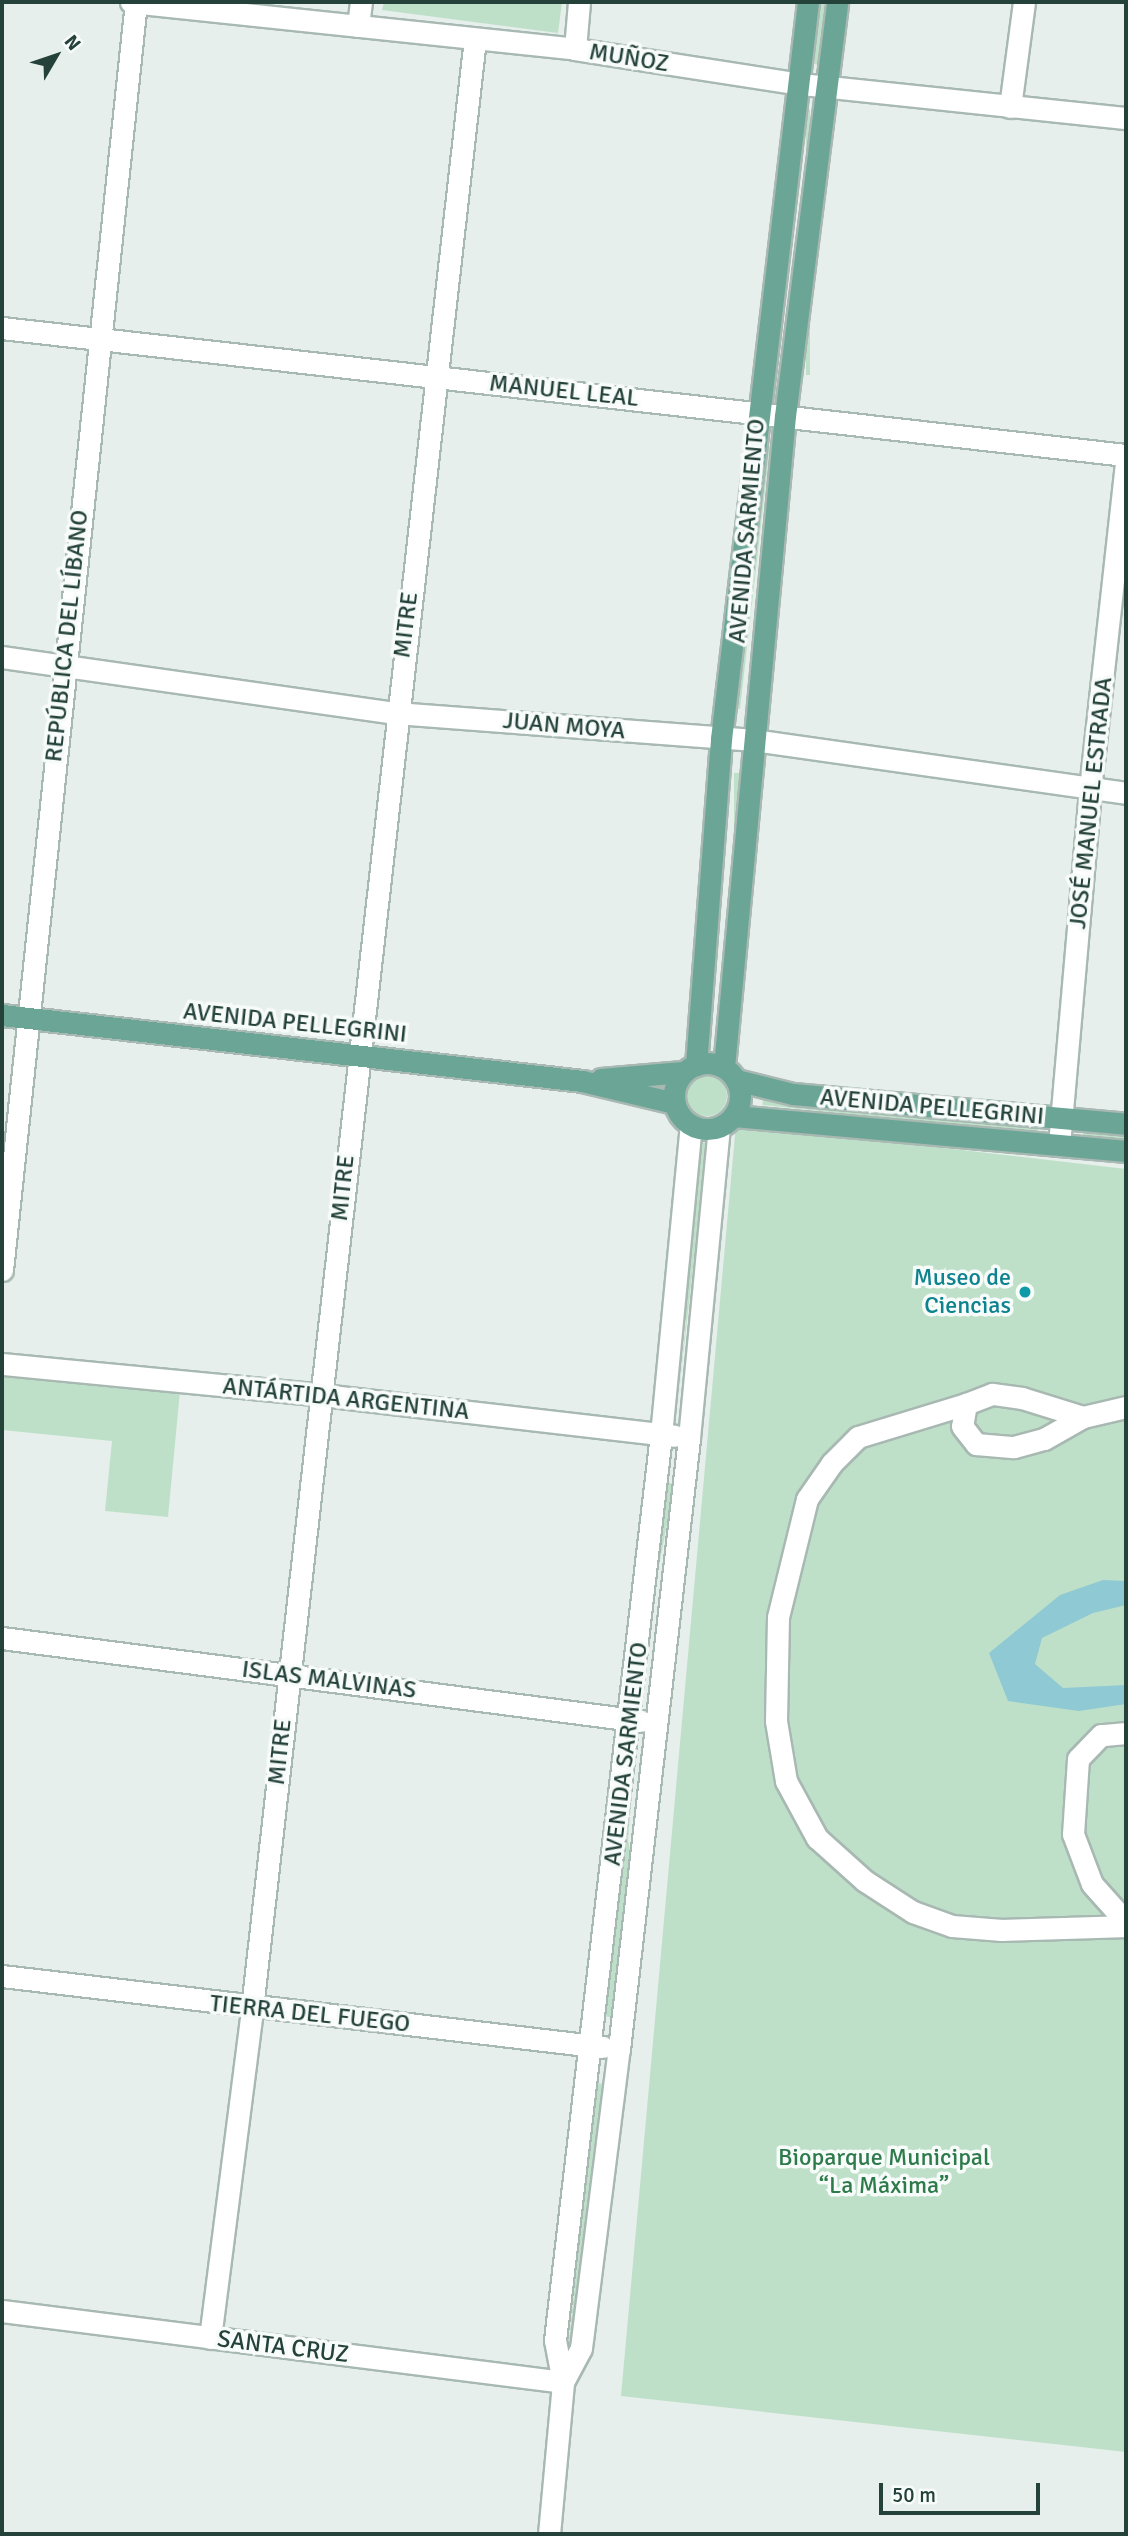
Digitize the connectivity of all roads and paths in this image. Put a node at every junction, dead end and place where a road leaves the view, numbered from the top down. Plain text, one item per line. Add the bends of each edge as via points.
1 (134, 2) edge
2 (360, 2) edge
3 (579, 2) edge
4 (808, 2) edge
5 (837, 2) edge
6 (1024, 2) edge
7 (358, 26) junction
8 (475, 39) junction
9 (575, 49) junction
10 (801, 84) junction
11 (830, 87) junction
12 (1010, 107) junction
13 (1126, 118) edge
14 (2, 328) edge
15 (98, 339) junction
16 (436, 376) junction
17 (758, 412) junction
18 (785, 416) junction
19 (1126, 455) edge
20 (1126, 462) edge
21 (2, 657) edge
22 (63, 663) junction
23 (396, 713) junction
24 (721, 739) junction
25 (754, 740) junction
26 (1090, 789) junction
27 (1126, 793) edge
28 (2, 1015) edge
29 (29, 1019) junction
30 (357, 1056) junction
31 (690, 1069) junction
32 (730, 1074) junction
33 (582, 1081) junction
34 (674, 1103) junction
35 (1062, 1116) junction
36 (726, 1121) junction
37 (1126, 1124) edge
38 (691, 1125) junction
39 (1059, 1145) junction
40 (1126, 1151) edge
41 (2, 1270) edge
42 (2, 1364) edge
43 (323, 1395) junction
44 (966, 1404) junction
45 (1126, 1407) edge
46 (1083, 1417) junction
47 (661, 1435) junction
48 (689, 1438) junction
49 (2, 1637) edge
50 (288, 1675) junction
51 (627, 1719) junction
52 (657, 1722) junction
53 (1126, 1733) edge
54 (1126, 1924) edge
55 (2, 1976) edge
56 (252, 2008) junction
57 (590, 2045) junction
58 (619, 2049) junction
59 (2, 2311) edge
60 (210, 2338) junction
61 (564, 2382) junction
62 (549, 2534) edge

1 - 7 street, MUÑOZ
1 - 15 street, REPÚBLICA DEL LÍBANO
2 - 7 street
3 - 9 street
4 - 10 main road, AVENIDA SARMIENTO
5 - 11 main road, AVENIDA SARMIENTO
6 - 12 street
7 - 8 street, MUÑOZ
8 - 9 street, MUÑOZ
8 - 16 street, MITRE
9 - 10 street, MUÑOZ
10 - 11 street, MUÑOZ
10 - 17 main road, AVENIDA SARMIENTO
11 - 12 street, MUÑOZ
11 - 18 main road, AVENIDA SARMIENTO
12 - 13 street, MUÑOZ
14 - 15 street, MANUEL LEAL
15 - 16 street, MANUEL LEAL
15 - 22 street, REPÚBLICA DEL LÍBANO
16 - 17 street, MANUEL LEAL
16 - 23 street, MITRE
17 - 18 street, MANUEL LEAL
17 - 24 main road, AVENIDA SARMIENTO
18 - 19 street, MANUEL LEAL
18 - 25 main road, AVENIDA SARMIENTO
20 - 26 street, JOSÉ MANUEL ESTRADA
21 - 22 street, JUAN MOYA
22 - 23 street, JUAN MOYA
22 - 29 street, REPÚBLICA DEL LÍBANO
23 - 24 street, JUAN MOYA
23 - 30 street, MITRE
24 - 25 street, JUAN MOYA
24 - 31 main road, AVENIDA SARMIENTO
25 - 26 street, JUAN MOYA
25 - 32 main road, AVENIDA SARMIENTO
26 - 27 street, JUAN MOYA
26 - 35 street, JOSÉ MANUEL ESTRADA
28 - 29 main road, AVENIDA PELLEGRINI
29 - 30 main road, AVENIDA PELLEGRINI
29 - 41 street, REPÚBLICA DEL LÍBANO
30 - 33 main road, AVENIDA PELLEGRINI
30 - 43 street, MITRE
31 - 32 main road
31 - 33 main road, AVENIDA PELLEGRINI
31 - 34 main road via 677,1081
32 - 35 main road, AVENIDA PELLEGRINI via 793,1094
32 - 36 main road via 740,1095
33 - 34 main road, AVENIDA PELLEGRINI
34 - 38 main road
35 - 37 main road, AVENIDA PELLEGRINI
35 - 39 street, JOSÉ MANUEL ESTRADA
36 - 38 main road
36 - 39 main road, AVENIDA PELLEGRINI
36 - 48 street, AVENIDA SARMIENTO
38 - 47 street, AVENIDA SARMIENTO
39 - 40 main road, AVENIDA PELLEGRINI
42 - 43 street, ANTÁRTIDA ARGENTINA
43 - 47 street, ANTÁRTIDA ARGENTINA
43 - 50 street, MITRE
44 - 46 street via 992,1394
44 - 46 street via 962,1426 976,1444 1014,1447 1044,1439
44 - 54 street via 858,1437 832,1463 807,1499 778,1617 776,1721 786,1781 817,1838 865,1881 913,1912 951,1926 1002,1930
45 - 46 street
47 - 48 street, ANTÁRTIDA ARGENTINA
47 - 51 street, AVENIDA SARMIENTO
48 - 52 street, AVENIDA SARMIENTO
49 - 50 street, ISLAS MALVINAS
50 - 51 street, ISLAS MALVINAS
50 - 56 street, MITRE
51 - 52 street, ISLAS MALVINAS
51 - 57 street, AVENIDA SARMIENTO
52 - 58 street, AVENIDA SARMIENTO
53 - 54 street via 1101,1735 1078,1759 1073,1834 1093,1884
55 - 56 street, TIERRA DEL FUEGO
56 - 57 street, TIERRA DEL FUEGO
56 - 60 street, MITRE
57 - 58 street, TIERRA DEL FUEGO
57 - 61 street, AVENIDA SARMIENTO via 555,2340
58 - 61 street, AVENIDA SARMIENTO via 581,2348
59 - 60 street, SANTA CRUZ
60 - 61 street, SANTA CRUZ
61 - 62 street, AVENIDA SARMIENTO

